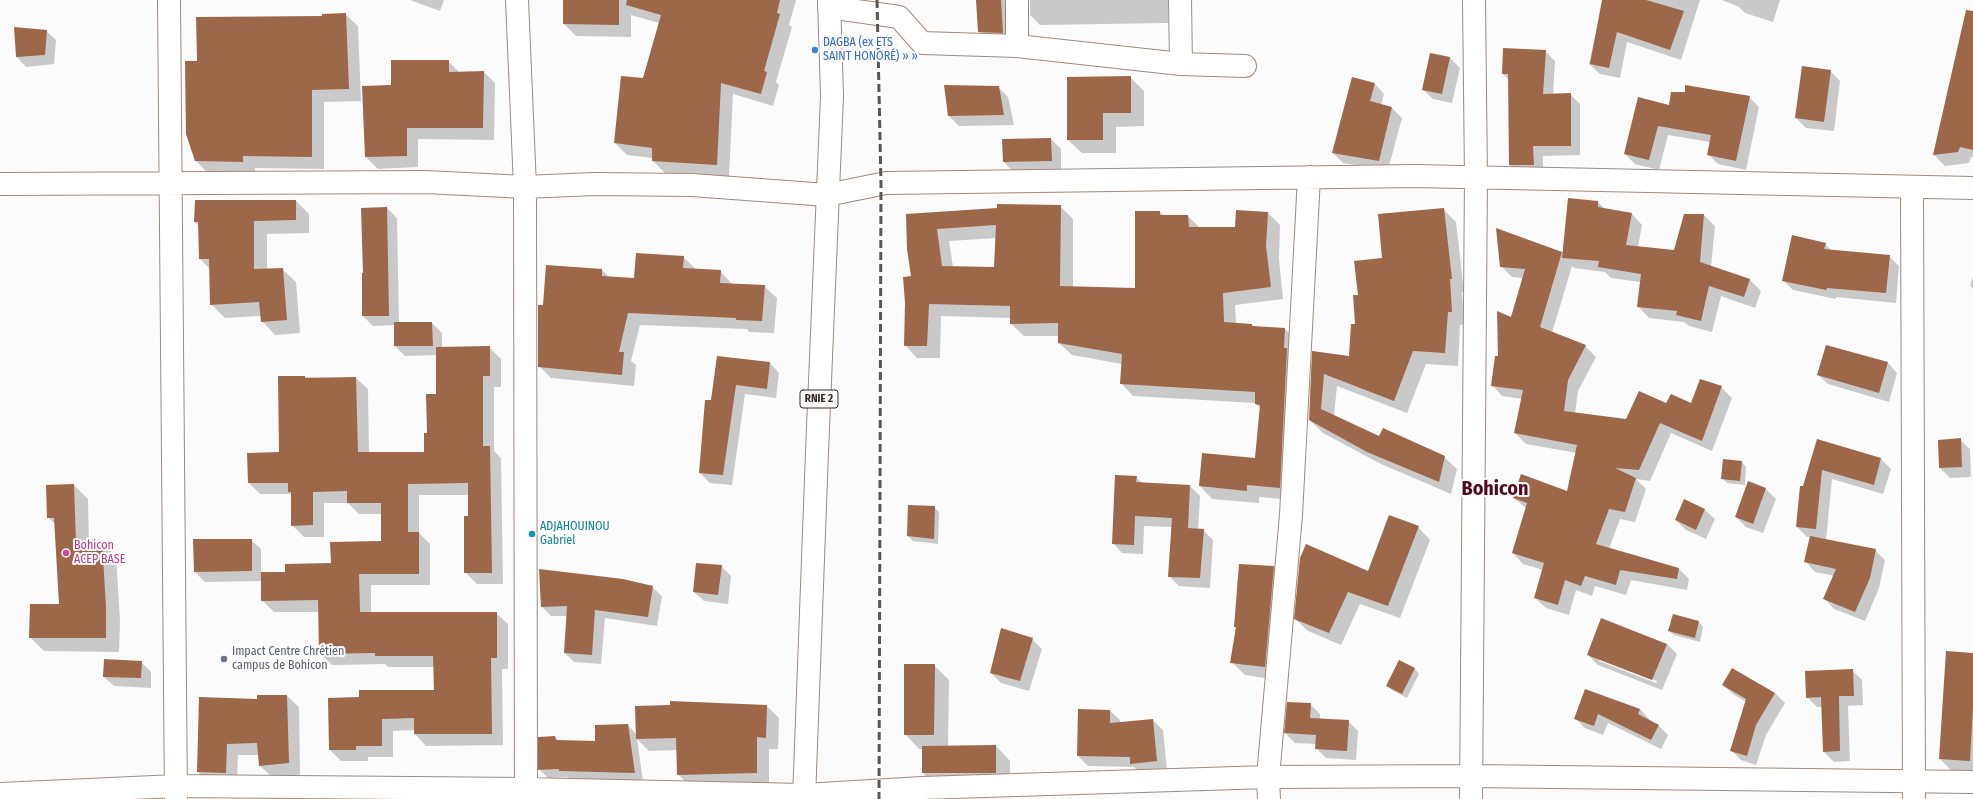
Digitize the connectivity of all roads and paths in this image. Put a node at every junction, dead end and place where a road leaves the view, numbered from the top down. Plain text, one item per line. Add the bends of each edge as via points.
1 (169, 0) edge
2 (517, 0) edge
3 (1017, 0) edge
4 (1180, 0) edge
5 (1474, 0) edge
6 (829, 3) edge
7 (1017, 46) junction
8 (1181, 64) junction
9 (1245, 66) dead end
10 (1309, 177) junction
11 (1476, 178) junction
12 (172, 182) junction
13 (0, 184) edge
14 (525, 187) junction
15 (1912, 187) junction
16 (1973, 188) edge
17 (828, 195) junction
18 (1470, 776) junction
19 (1268, 777) junction
20 (1973, 782) edge
21 (1914, 790) edge
22 (176, 793) edge
23 (0, 794) edge
24 (526, 794) edge
25 (804, 797) edge
26 (1268, 799) edge
27 (1471, 799) edge

1 - 12 main road
2 - 14 main road
3 - 7 main road
4 - 8 main road
5 - 11 main road
6 - 7 main road via 899,17 922,43
6 - 17 main road, RNIE 2 via 832,96
7 - 8 main road
8 - 9 main road
10 - 11 main road
10 - 17 main road via 886,183
10 - 19 main road via 1291,515
11 - 15 main road
11 - 18 main road
12 - 13 main road
12 - 14 main road via 426,182
12 - 22 main road
14 - 17 main road via 594,184 692,185
14 - 24 main road
15 - 16 main road
15 - 21 main road
17 - 25 main road, RNIE 2
18 - 19 main road
18 - 21 main road
18 - 27 main road
19 - 25 main road via 922,788
19 - 26 main road
20 - 21 main road
22 - 23 main road
22 - 24 main road
24 - 25 main road

